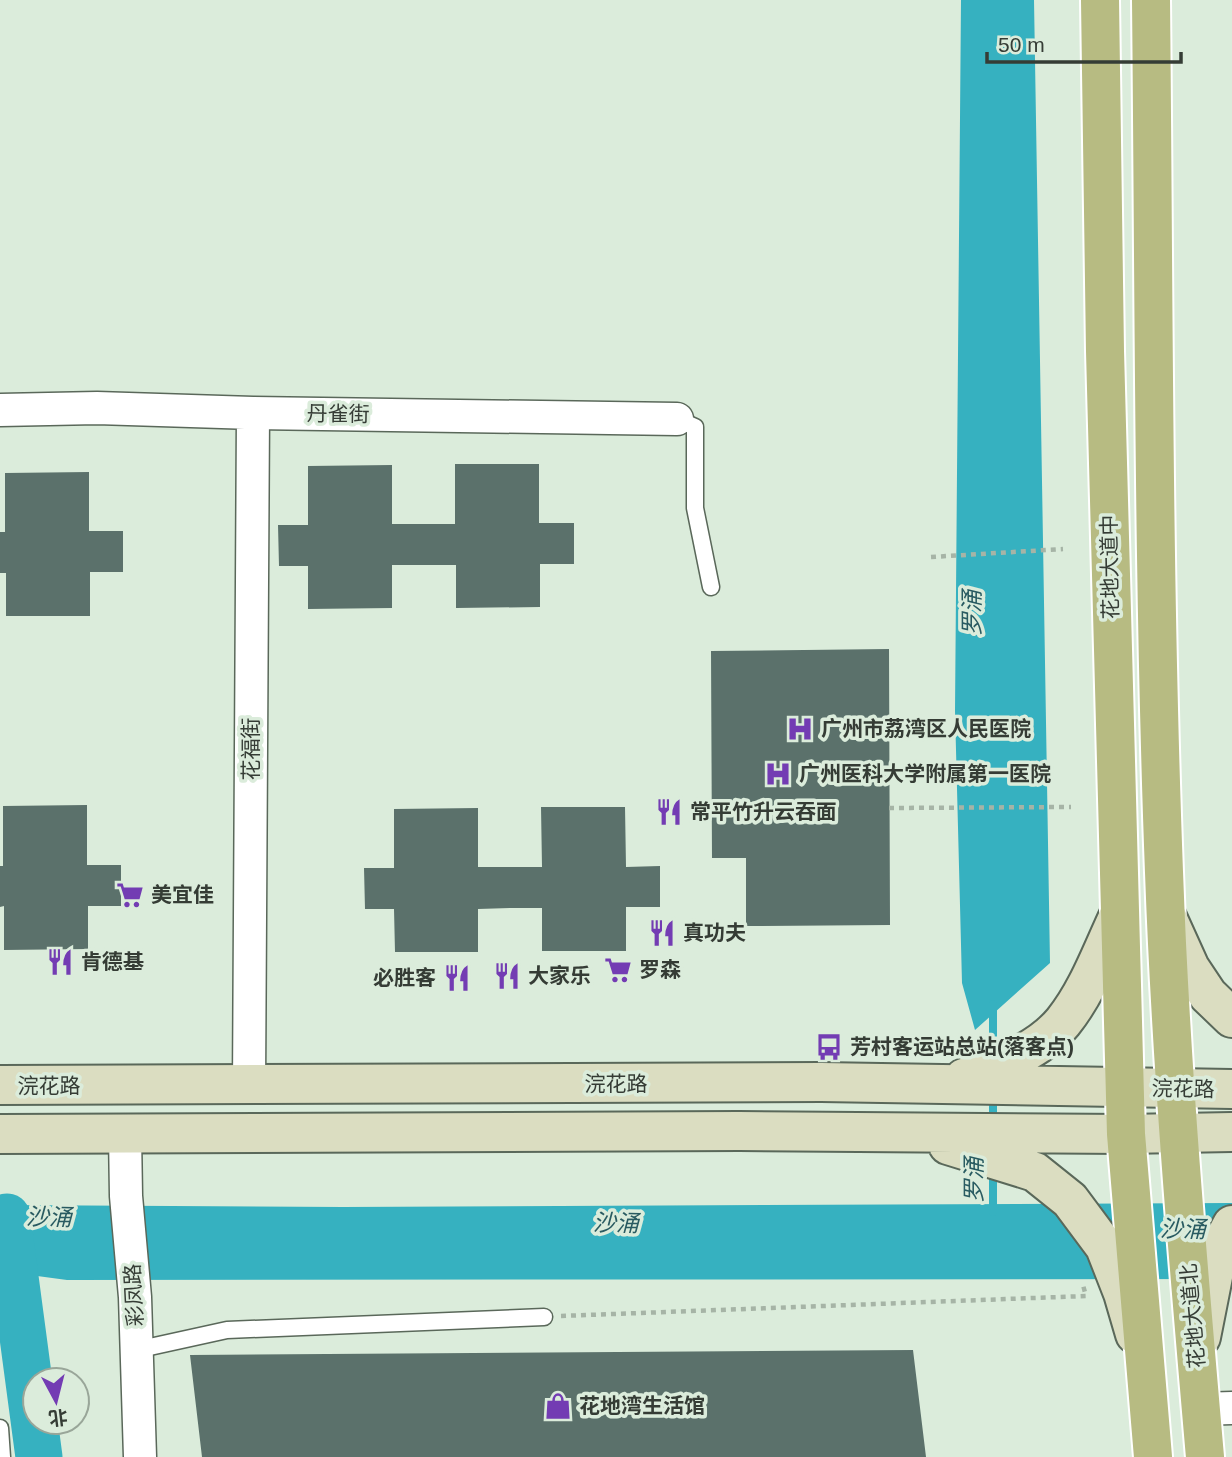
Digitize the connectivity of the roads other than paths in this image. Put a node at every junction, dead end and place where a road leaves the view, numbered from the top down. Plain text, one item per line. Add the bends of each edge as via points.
1 (1100, 0) edge
2 (1151, 0) edge
3 (0, 410) edge
4 (253, 413) junction
5 (677, 419) joint
6 (711, 587) dead end
7 (1166, 914) junction
8 (1119, 915) junction
9 (1232, 1018) edge
10 (962, 1081) junction
11 (0, 1086) edge
12 (249, 1086) junction
13 (1125, 1088) junction
14 (1175, 1088) junction
15 (1232, 1089) edge
16 (1178, 1132) junction
17 (1232, 1132) edge
18 (0, 1134) edge
19 (125, 1134) junction
20 (1126, 1134) junction
21 (970, 1141) junction
22 (1232, 1225) edge
23 (544, 1317) road end
24 (1198, 1326) junction
25 (1140, 1344) junction
26 (136, 1350) junction
27 (1216, 1408) edge
28 (0, 1428) edge
29 (2, 1457) edge
30 (140, 1457) edge
31 (1153, 1457) edge
32 (1205, 1457) edge

1 - 8 main road, 花地大道中
2 - 7 main road via 1158,648
3 - 4 street, 丹雀街
4 - 5 street, 丹雀街
4 - 12 street, 花福街
5 - 6 lane via 695,427 695,508
7 - 8 main road
7 - 9 main road via 1190,968 1208,995
7 - 14 main road
8 - 10 main road via 1084,989 1062,1023 1027,1051
8 - 13 main road, 花地大道中
10 - 12 main road, 浣花路
10 - 13 main road, 浣花路
11 - 12 main road, 浣花路
13 - 14 main road, 浣花路
13 - 20 main road, 花地大道中
14 - 15 main road, 浣花路
14 - 16 main road
16 - 17 main road, 浣花路
16 - 20 main road, 浣花路
16 - 24 main road, 花地大道北
18 - 19 main road
19 - 21 main road via 888,1132
19 - 26 street, 彩凤路
20 - 21 main road, 浣花路 via 1049,1133
20 - 25 main road
21 - 25 main road via 1035,1172 1070,1200 1105,1247
22 - 24 main road via 1218,1251
23 - 26 lane via 227,1330
24 - 27 main road, 花地大道北 via 1197,1367
25 - 31 main road
26 - 30 street, 彩凤路
27 - 32 main road, 花地大道北
28 - 29 lane

